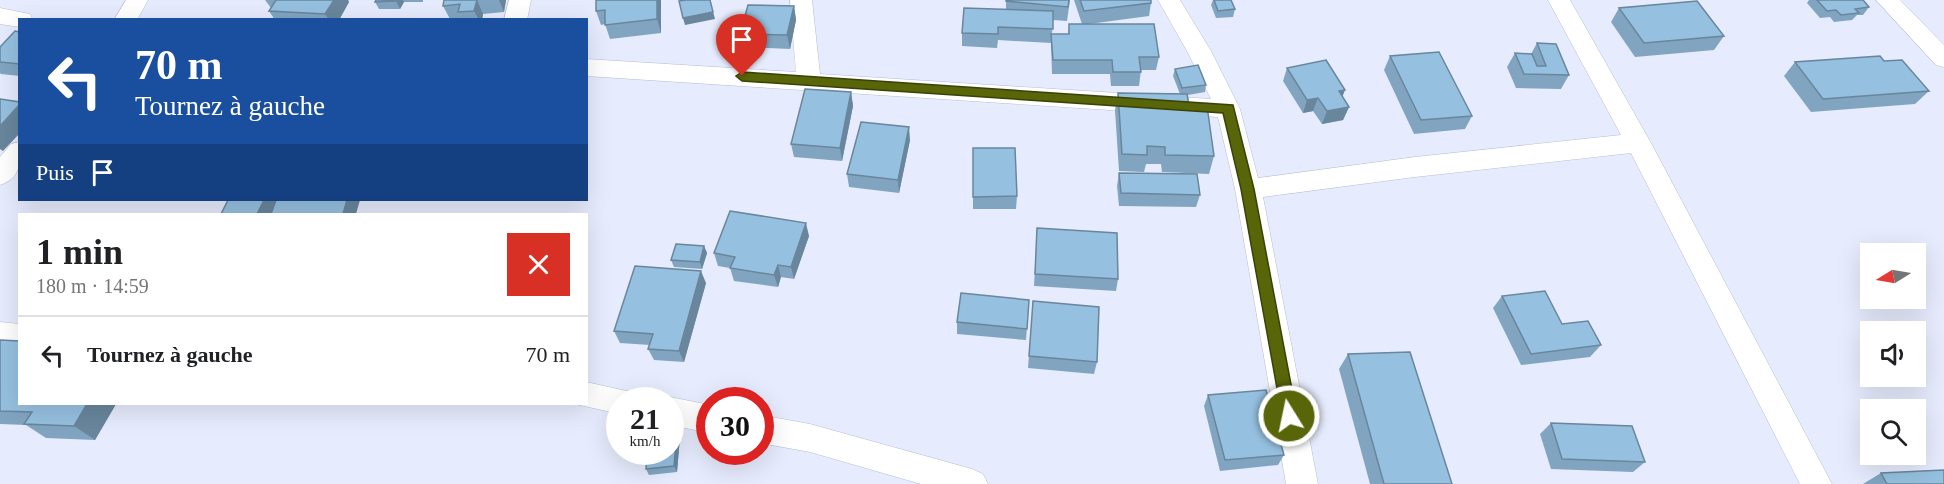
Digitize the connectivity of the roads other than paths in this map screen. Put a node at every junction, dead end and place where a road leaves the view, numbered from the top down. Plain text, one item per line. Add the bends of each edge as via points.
1 (137, 0) edge
2 (520, 0) edge
3 (801, 0) edge
4 (1169, 0) edge
5 (1559, 0) edge
6 (1887, 0) edge
7 (0, 16) edge
8 (126, 18) edge
9 (516, 18) edge
10 (18, 19) edge
11 (1944, 59) edge
12 (588, 67) edge
13 (809, 81) junction
14 (1228, 109) junction
15 (1638, 142) junction
16 (18, 153) edge
17 (0, 175) edge
18 (1248, 189) junction
19 (0, 334) edge
20 (18, 336) edge
21 (588, 395) edge
22 (606, 399) edge
23 (774, 432) edge
24 (972, 484) edge
25 (1302, 484) edge
26 (1816, 484) edge

1 - 8 street
2 - 9 street
3 - 13 street
4 - 14 street
5 - 15 street
6 - 11 street
7 - 10 street
12 - 13 street
13 - 14 street
14 - 18 street
15 - 18 street
15 - 26 street
16 - 17 street
18 - 25 street
19 - 20 street
21 - 22 street
23 - 24 street

